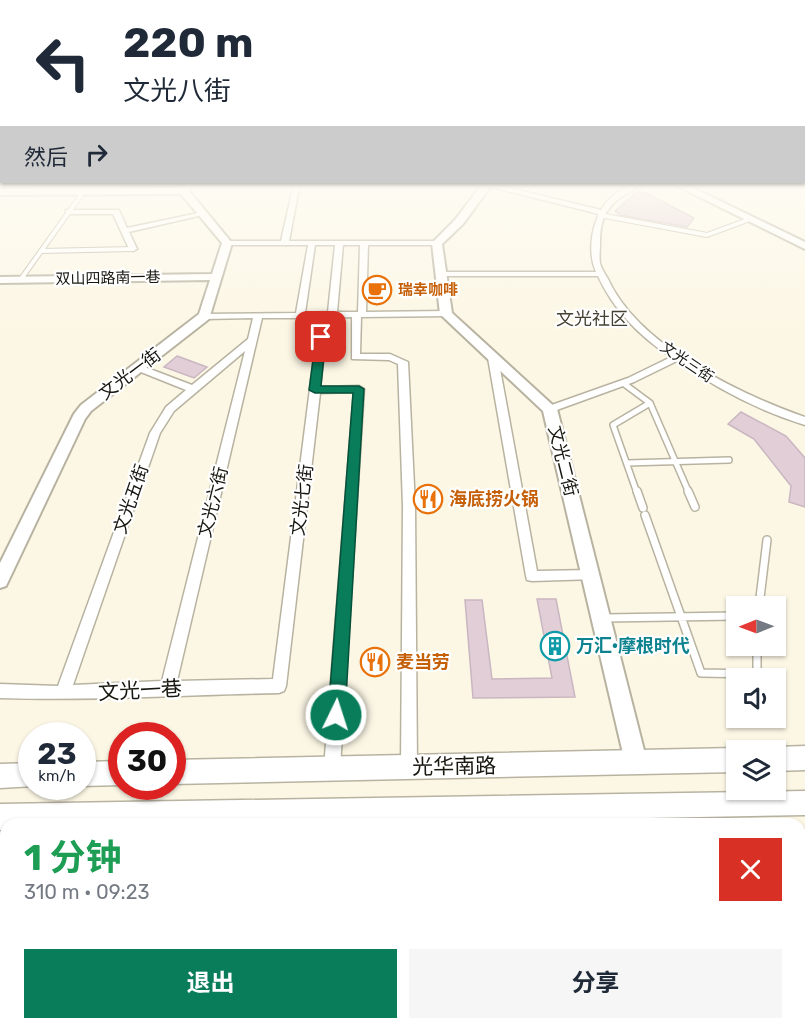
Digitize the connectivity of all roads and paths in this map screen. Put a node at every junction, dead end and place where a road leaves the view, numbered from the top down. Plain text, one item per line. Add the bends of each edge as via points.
1 (55, 231) edge
2 (125, 231) edge
3 (218, 231) edge
4 (287, 231) edge
5 (450, 231) edge
6 (597, 231) edge
7 (688, 231) edge
8 (718, 231) edge
9 (774, 231) edge
10 (790, 231) edge
11 (805, 238) edge
12 (285, 242) junction
13 (312, 242) junction
14 (339, 242) junction
15 (364, 242) junction
16 (228, 243) junction
17 (437, 243) junction
18 (805, 246) edge
19 (133, 249) joint
20 (41, 251) junction
21 (599, 273) junction
22 (441, 274) junction
23 (217, 277) junction
24 (0, 279) edge
25 (21, 279) junction
26 (360, 314) junction
27 (446, 314) junction
28 (300, 315) junction
29 (328, 315) junction
30 (205, 316) junction
31 (258, 316) junction
32 (252, 340) junction
33 (493, 358) junction
34 (676, 358) junction
35 (139, 368) junction
36 (623, 383) junction
37 (193, 389) junction
38 (315, 390) junction
39 (650, 403) junction
40 (550, 409) junction
41 (805, 421) edge
42 (729, 460) dead end
43 (627, 462) junction
44 (675, 462) junction
45 (695, 507) dead end
46 (767, 540) dead end
47 (591, 575) junction
48 (0, 581) edge
49 (760, 596) edge
50 (726, 616) edge
51 (681, 617) junction
52 (601, 618) junction
53 (757, 656) edge
54 (279, 686) joint
55 (168, 688) junction
56 (0, 691) edge
57 (63, 693) junction
58 (805, 758) edge
59 (786, 759) edge
60 (726, 760) edge
61 (636, 762) junction
62 (409, 767) junction
63 (332, 768) junction
64 (186, 772) edge
65 (18, 775) edge
66 (0, 776) edge
67 (805, 802) edge
68 (60, 818) edge

1 - 20 lane
2 - 19 street
3 - 16 street
4 - 12 street
5 - 17 street
6 - 21 street, 文光三街 via 594,241
7 - 8 lane via 707,235
9 - 18 street
10 - 11 street
12 - 13 street
12 - 16 street
13 - 14 street
13 - 28 street
14 - 15 street
14 - 29 street, 文光七街
15 - 17 street
15 - 26 street
16 - 23 street
17 - 22 street
19 - 20 lane
20 - 25 lane
21 - 22 street
21 - 34 street, 文光三街 via 610,297
22 - 27 street
23 - 25 street, 双山四路南一巷
23 - 30 street
24 - 25 street, 双山四路南一巷
26 - 27 street
26 - 29 street
26 - 62 street via 355,357 390,357 404,362 409,506
27 - 33 street, 文光二街
28 - 29 street
28 - 31 street
29 - 38 street, 文光七街
30 - 31 street
30 - 35 street, 文光一街
31 - 32 street, 文光六街
32 - 37 street, 文光五街
32 - 55 street, 文光六街
33 - 40 street, 文光二街
33 - 47 street via 532,576
34 - 36 street
34 - 41 street, 文光三街 via 776,412
35 - 37 street
35 - 48 street, 文光一街 via 79,417
36 - 39 lane
36 - 40 street
37 - 57 street, 文光五街 via 170,409 155,433
38 - 54 street, 文光七街
38 - 63 street via 359,389
39 - 43 lane via 613,425
39 - 44 lane
40 - 47 street, 文光二街
42 - 44 lane
43 - 44 lane
43 - 51 lane
44 - 45 lane
46 - 49 lane
47 - 52 street, 文光二街
50 - 51 lane
51 - 52 lane
51 - 53 lane via 701,673 757,674
52 - 61 street, 文光二街
54 - 55 street, 文光一巷
55 - 57 street, 文光一巷
56 - 57 street, 文光一巷
58 - 59 main road
60 - 61 main road, 光华南路
61 - 62 main road, 光华南路
62 - 63 main road, 光华南路
63 - 64 main road, 光华南路
65 - 66 main road
67 - 68 main road

